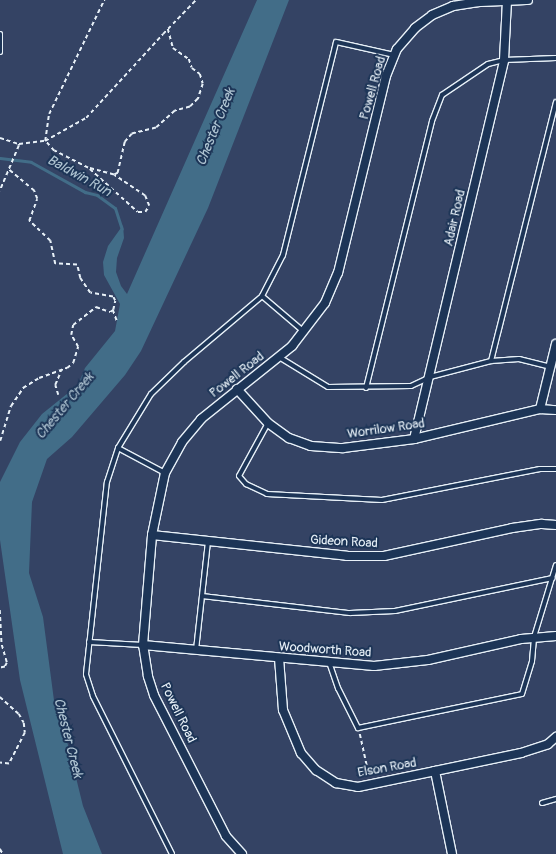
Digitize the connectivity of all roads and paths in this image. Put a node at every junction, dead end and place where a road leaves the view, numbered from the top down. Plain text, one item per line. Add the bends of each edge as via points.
1 (104, 0) edge
2 (196, 0) edge
3 (528, 0) edge
4 (507, 1) edge
5 (168, 29) junction
6 (0, 34) edge
7 (0, 52) edge
8 (394, 55) junction
9 (556, 58) edge
10 (504, 60) junction
11 (556, 102) edge
12 (0, 138) edge
13 (45, 141) junction
14 (19, 144) junction
15 (88, 168) junction
16 (8, 169) junction
17 (114, 175) junction
18 (0, 191) edge
19 (262, 296) junction
20 (114, 310) junction
21 (117, 321) dead end
22 (303, 331) junction
23 (556, 344) edge
24 (279, 357) junction
25 (491, 361) junction
26 (550, 367) junction
27 (61, 371) junction
28 (430, 377) junction
29 (366, 388) junction
30 (237, 389) junction
31 (58, 395) dead end
32 (540, 409) junction
33 (556, 410) edge
34 (268, 423) junction
35 (414, 439) junction
36 (0, 441) edge
37 (118, 448) junction
38 (556, 469) edge
39 (165, 473) junction
40 (556, 524) edge
41 (152, 535) junction
42 (208, 541) junction
43 (556, 565) edge
44 (552, 578) junction
45 (202, 596) junction
46 (0, 610) edge
47 (556, 636) edge
48 (534, 637) junction
49 (89, 642) junction
50 (143, 646) junction
51 (196, 650) junction
52 (279, 658) junction
53 (329, 662) junction
54 (0, 668) edge
55 (0, 697) edge
56 (0, 700) edge
57 (6, 700) junction
58 (358, 728) junction
59 (556, 737) edge
60 (0, 763) edge
61 (435, 771) junction
62 (371, 784) junction
63 (556, 799) edge
64 (542, 803) dead end
65 (0, 849) edge
66 (3, 854) edge
67 (172, 854) edge
68 (242, 854) edge
69 (452, 854) edge

1 - 13 path via 49,114
2 - 5 path
3 - 4 street, Powell Road
4 - 8 street, Powell Road via 460,5 432,15 415,28
4 - 10 street, Adair Road
5 - 13 path via 86,118
5 - 17 path via 173,48 188,59 192,68 200,74 203,84 198,99 190,107 175,111 156,128 132,134 125,142 118,172
6 - 7 lane
8 - 19 lane via 336,42 283,255
8 - 22 street, Powell Road via 386,76 338,273 326,303
9 - 10 lane
10 - 28 street, Adair Road
10 - 29 lane via 488,64 442,95 432,120
11 - 25 lane
12 - 14 path
13 - 14 path
13 - 15 path via 54,151
14 - 16 path
15 - 17 path
15 - 17 path via 138,212 145,212 149,206 145,196
16 - 18 path
16 - 20 path via 34,191 37,200 29,221 50,241 55,264 77,265 80,278 90,293 113,298
19 - 22 lane
19 - 37 lane via 184,362 151,394
20 - 21 path
20 - 27 path via 106,312 96,307 73,325 71,335 77,342 77,356 73,363
22 - 24 street, Powell Road
23 - 26 street
24 - 29 lane via 328,387
24 - 30 street, Powell Road
25 - 26 lane via 519,359
25 - 28 lane
26 - 32 street
27 - 31 path via 55,385
27 - 36 path via 39,378 23,388 11,406
28 - 29 lane via 411,386
28 - 35 street, Adair Road
30 - 34 street, Worrilow Road
30 - 39 street, Powell Road via 196,425 182,442
32 - 33 street, Worrilow Road
32 - 35 street, Worrilow Road
34 - 35 street, Worrilow Road via 289,438 311,446 343,448
34 - 38 lane via 239,476 246,484 267,494 382,500 540,469
37 - 39 lane
37 - 49 lane via 107,482
39 - 41 street, Powell Road
40 - 42 street, Gideon Road via 512,528 384,556 347,556
41 - 42 street, Gideon Road
41 - 50 street, Powell Road
42 - 45 lane
43 - 44 lane
44 - 45 lane via 395,611 350,613
44 - 48 lane
45 - 51 lane
46 - 54 path via 2,646 7,663 5,667
47 - 48 street, Woodworth Road
48 - 53 street, Woodworth Road via 428,660 374,666
48 - 58 lane via 532,661 522,694
49 - 50 lane, Woodworth Road
49 - 67 lane via 86,674 93,696
50 - 51 street, Woodworth Road
50 - 68 street, Powell Road via 154,695 226,836
51 - 52 street, Woodworth Road
52 - 53 street, Woodworth Road
52 - 62 street, Elson Road via 283,710 301,753 316,770 336,783 358,787
53 - 58 lane via 338,688
55 - 57 path
56 - 57 path
57 - 60 path via 24,723 24,733 9,764
58 - 62 path
59 - 61 street, Elson Road via 548,744 520,753
61 - 62 street, Elson Road
61 - 69 street
63 - 64 lane
65 - 66 path

